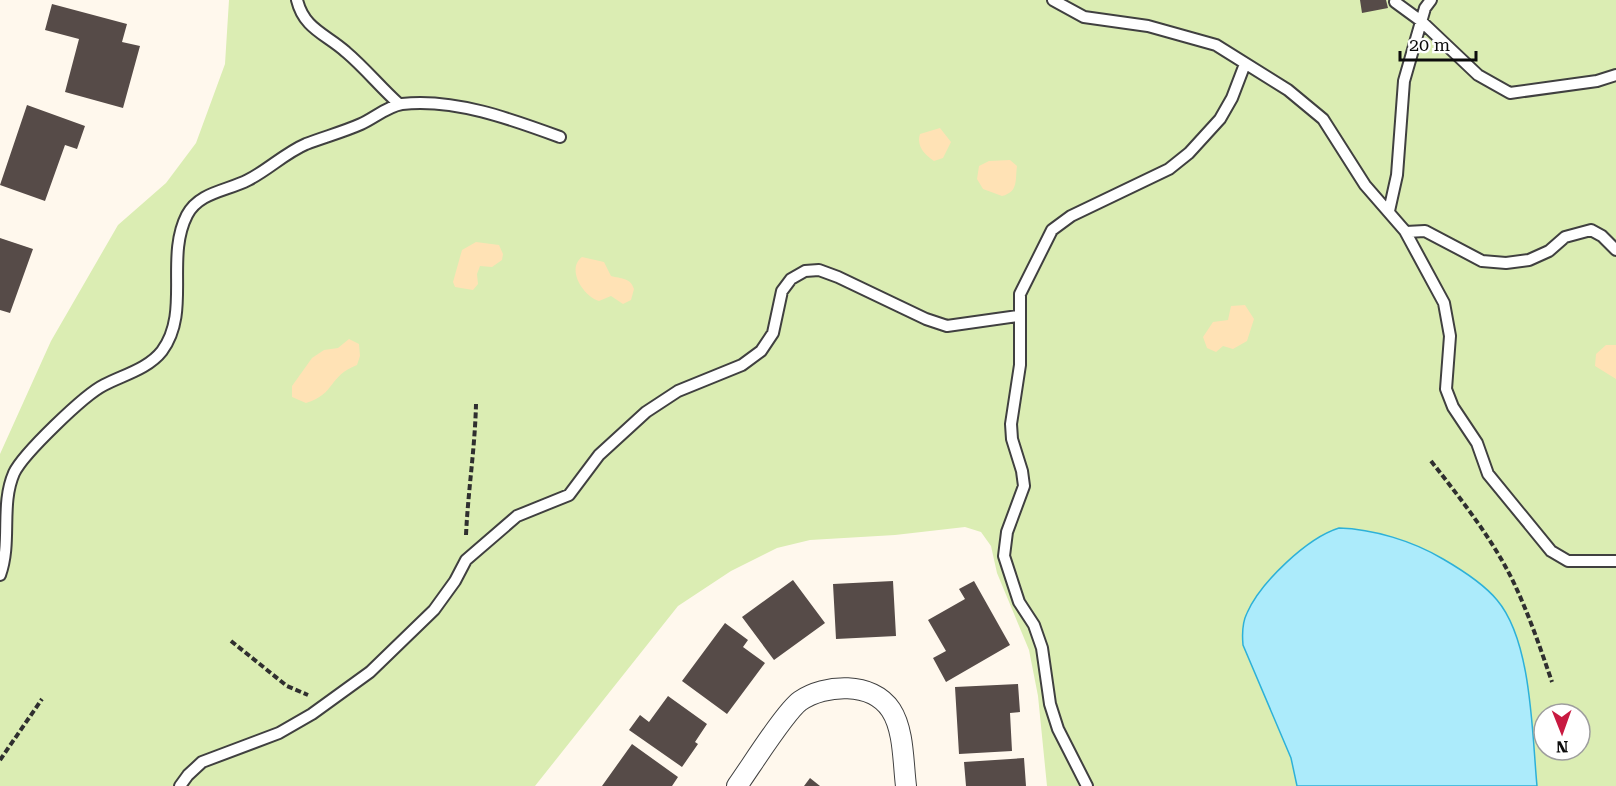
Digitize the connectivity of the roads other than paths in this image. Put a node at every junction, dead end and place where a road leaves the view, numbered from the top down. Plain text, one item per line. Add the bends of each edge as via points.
1 (297, 0) edge
2 (1053, 0) edge
3 (1431, 0) edge
4 (1395, 2) dead end
5 (1421, 21) junction
6 (1245, 64) junction
7 (1616, 75) edge
8 (399, 104) junction
9 (560, 137) dead end
10 (1389, 211) junction
11 (1406, 232) junction
12 (1616, 250) edge
13 (1018, 316) junction
14 (1616, 561) edge
15 (0, 575) edge
16 (180, 786) edge
17 (737, 786) edge
18 (906, 786) edge
19 (1087, 786) edge

1 - 8 lane via 311,28 346,52
2 - 6 lane via 1084,17 1188,35 1216,45
3 - 5 lane
4 - 5 lane
5 - 7 lane via 1478,75 1510,93
5 - 10 lane via 1404,81 1397,175
6 - 10 lane via 1288,90 1323,119 1365,185
6 - 13 lane via 1220,119 1189,153 1169,169 1071,216 1052,230 1021,292
8 - 9 lane via 432,103 471,110 515,120
8 - 15 lane via 305,145 250,179 213,193 188,213 176,255 177,299 171,336 146,365 102,386 80,402 15,471 7,489 6,543
10 - 11 lane
11 - 12 lane via 1425,231 1482,261 1529,260 1549,251 1565,237 1591,230
11 - 14 lane via 1444,303 1450,336 1446,389 1453,407 1477,442 1488,474 1551,551 1568,561
13 - 16 lane via 947,326 838,277 819,270 805,271 791,279 782,291 773,333 761,351 742,365 678,391 646,412 599,455 569,495 517,516 466,560 434,610 370,672 279,733 202,762
13 - 19 lane via 1020,366 1011,424 1024,486 1007,532 1005,556 1019,602 1034,625 1042,648 1050,704 1058,729
17 - 18 street via 798,703 816,692 835,688 857,688 891,709 902,747

